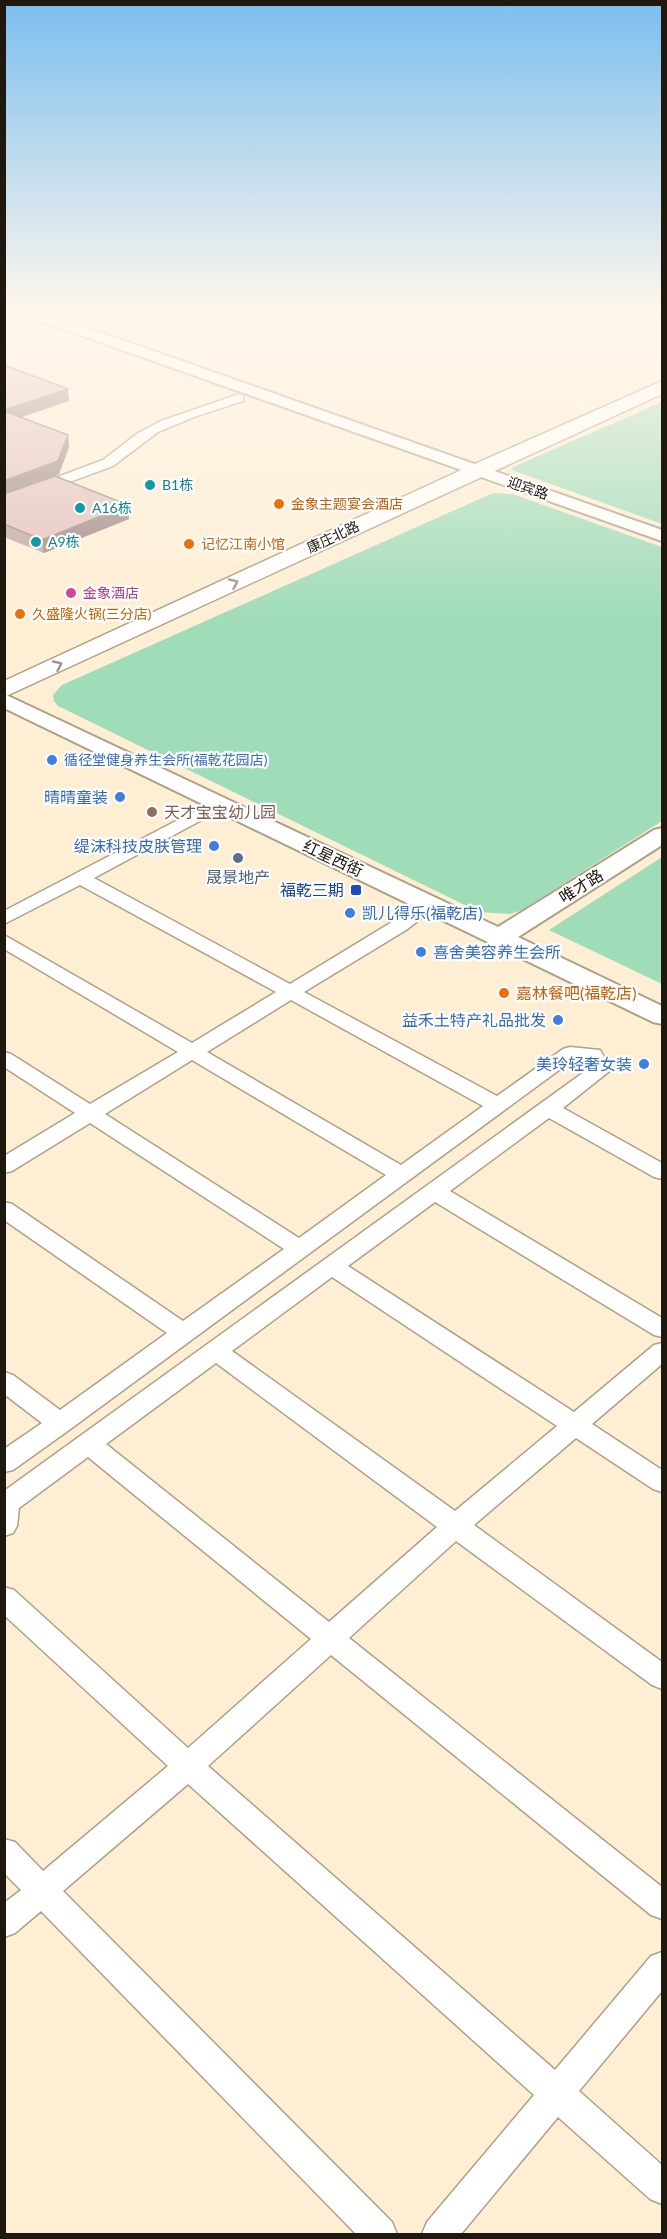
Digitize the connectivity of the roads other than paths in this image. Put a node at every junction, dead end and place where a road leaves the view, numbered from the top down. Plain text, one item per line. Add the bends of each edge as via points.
1 (199, 413) edge
2 (316, 413) edge
3 (580, 413) edge
4 (598, 413) edge
5 (468, 467) junction
6 (4, 502) edge
7 (663, 536) edge
8 (4, 668) edge
9 (4, 690) edge
10 (4, 700) edge
11 (218, 804) junction
12 (663, 835) edge
13 (80, 878) junction
14 (430, 903) junction
15 (4, 919) edge
16 (500, 937) junction
17 (4, 941) edge
18 (290, 992) junction
19 (663, 1016) edge
20 (191, 1051) junction
21 (4, 1058) edge
22 (498, 1106) junction
23 (548, 1108) junction
24 (91, 1113) junction
25 (4, 1166) edge
26 (663, 1172) edge
27 (402, 1175) junction
28 (434, 1191) junction
29 (4, 1209) edge
30 (300, 1249) junction
31 (332, 1266) junction
32 (663, 1329) edge
33 (184, 1333) junction
34 (663, 1350) edge
35 (216, 1351) junction
36 (4, 1381) edge
37 (60, 1424) junction
38 (576, 1426) junction
39 (88, 1444) junction
40 (4, 1463) edge
41 (663, 1482) edge
42 (4, 1526) edge
43 (455, 1526) junction
44 (4, 1598) edge
45 (330, 1639) junction
46 (663, 1677) edge
47 (188, 1766) junction
48 (4, 1852) edge
49 (43, 1891) junction
50 (663, 1905) edge
51 (4, 1923) edge
52 (663, 1967) edge
53 (557, 2094) junction
54 (663, 2187) edge
55 (380, 2235) edge
56 (439, 2235) edge

1 - 6 street via 141,436 108,463
2 - 5 main road, 迎宾路
3 - 5 highway, 康庄北路
4 - 5 highway, 康庄北路
5 - 7 main road, 迎宾路
5 - 8 highway, 康庄北路
9 -> 5 highway, 康庄北路
10 - 11 main road, 红星西街
11 - 13 street
11 - 14 main road, 红星西街
12 - 16 main road, 唯才路
13 - 15 street
13 - 18 street
14 - 16 main road, 红星西街
14 - 18 street
16 - 19 main road, 红星西街
17 - 20 street
18 - 20 street
18 - 22 street
20 - 24 street
20 - 27 street
21 - 24 street
22 - 23 street via 570,1053 593,1054 602,1069
22 - 27 street
23 - 26 street
23 - 28 street
24 - 25 street
24 - 30 street
27 - 30 street
28 - 31 street
28 - 32 street
29 - 33 street
30 - 33 street
31 - 35 street
31 - 38 street
33 - 37 street
34 - 38 street
35 - 39 street
35 - 43 street
36 - 37 street
37 - 40 street
38 - 41 street
38 - 43 street
39 - 42 street via 7,1503
39 - 45 street
43 - 45 street
43 - 46 street
44 - 47 street
45 - 47 street
45 - 50 street
47 - 49 street
47 - 53 street
48 - 49 street
49 - 51 street
49 - 55 street
52 - 53 street
53 - 54 street
53 - 56 street

